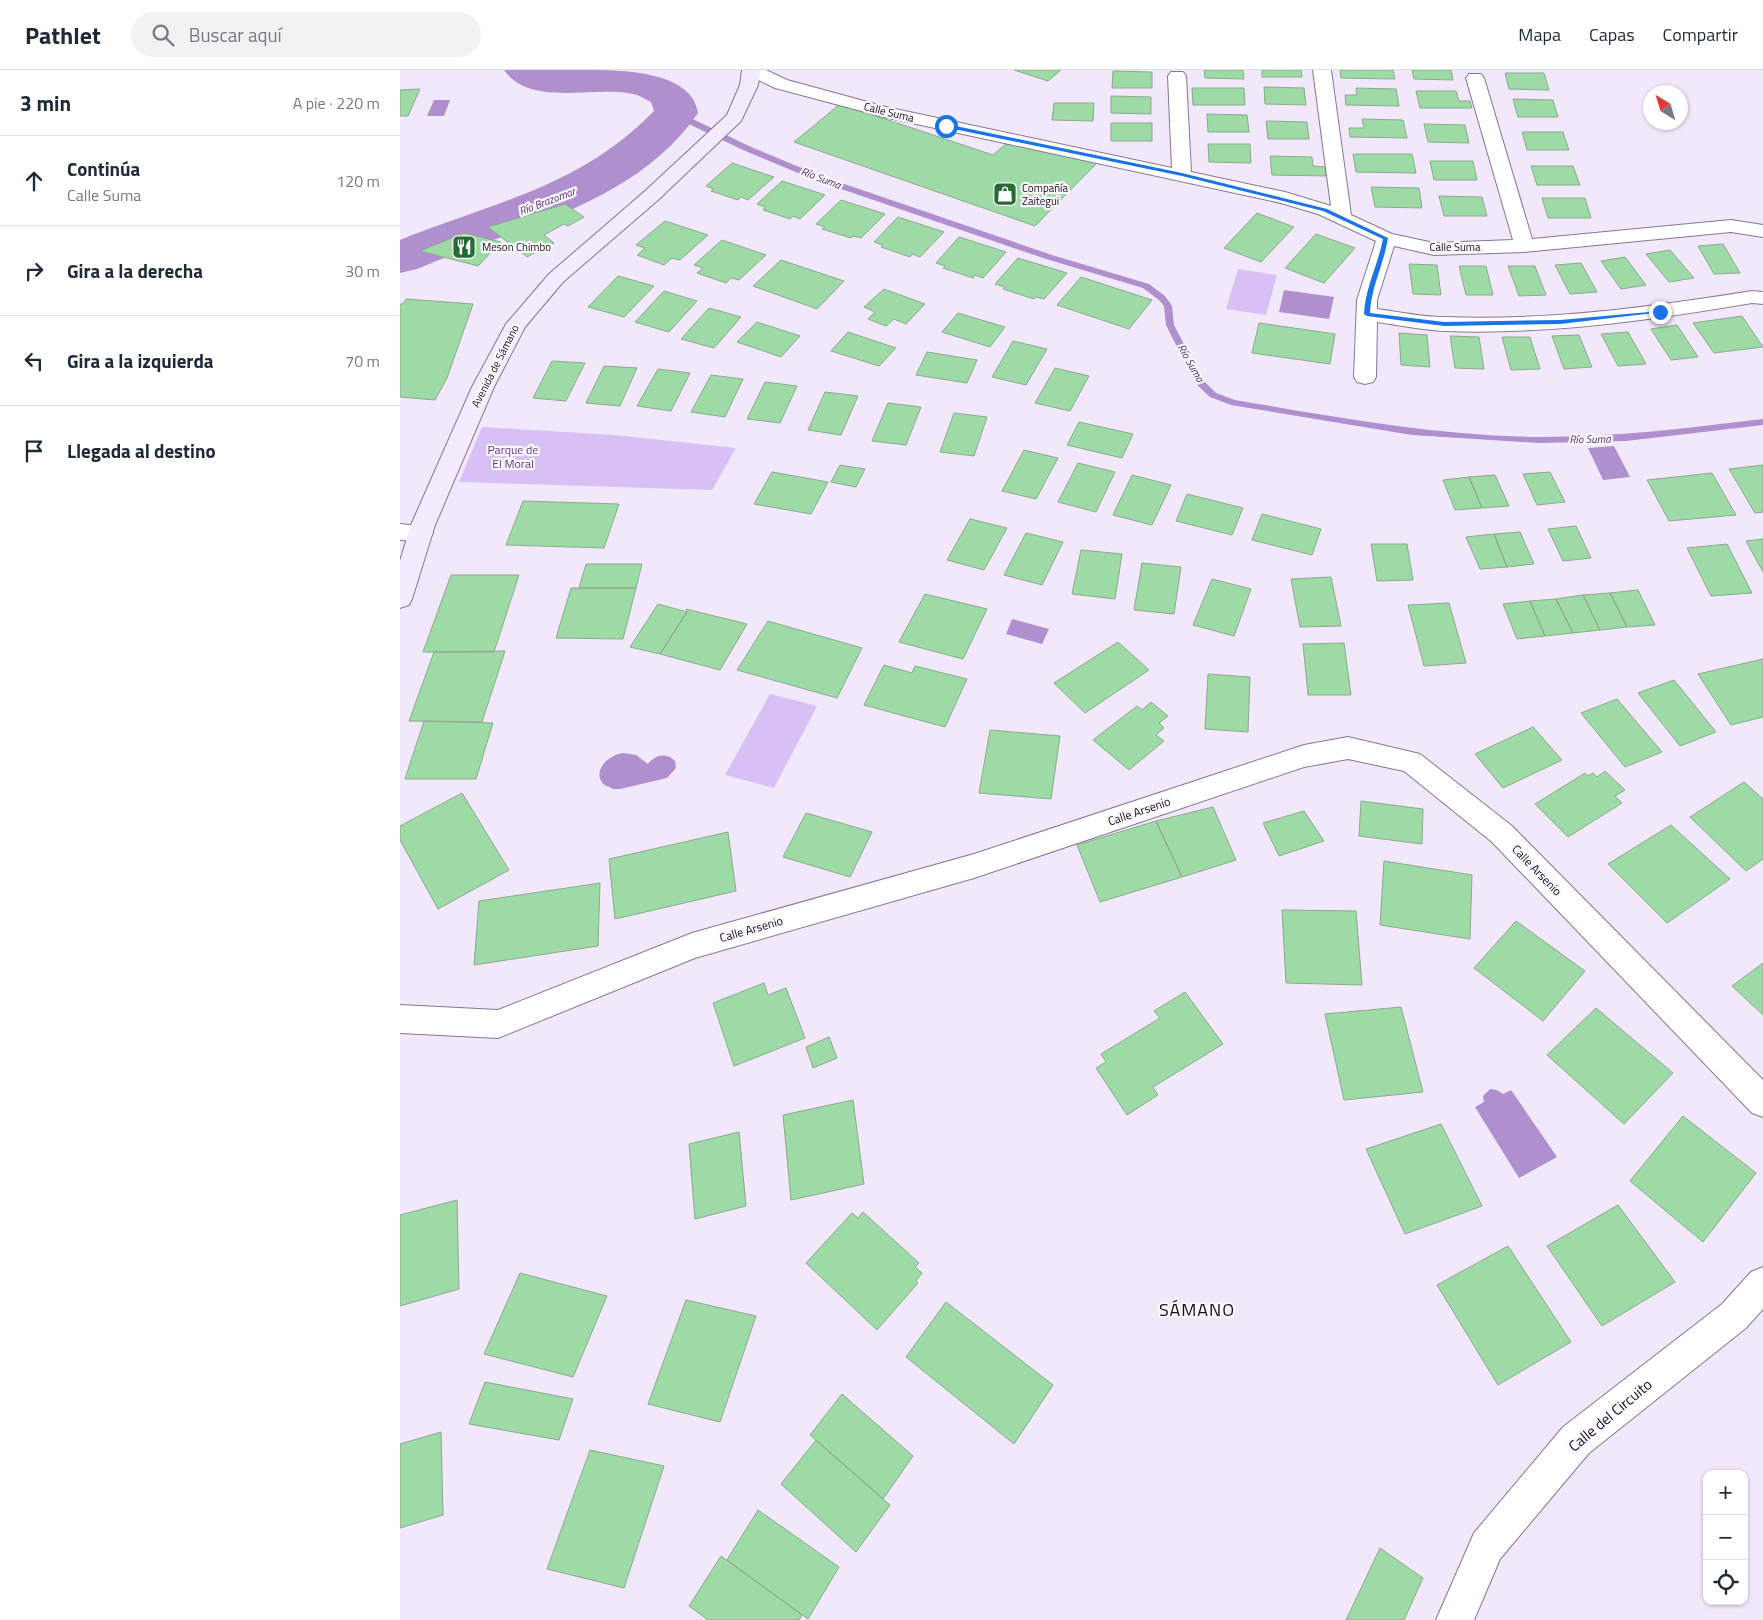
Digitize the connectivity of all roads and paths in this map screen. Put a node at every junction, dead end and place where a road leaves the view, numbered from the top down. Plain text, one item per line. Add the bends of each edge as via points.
1 (751, 70) edge
2 (1322, 70) edge
3 (1177, 76) dead end
4 (1475, 78) dead end
5 (1182, 175) junction
6 (1342, 218) junction
7 (1763, 230) edge
8 (1386, 238) junction
9 (1524, 246) junction
10 (1763, 298) edge
11 (1367, 314) junction
12 (1365, 377) dead end
13 (410, 532) edge
14 (400, 599) edge
15 (400, 1019) edge
16 (1763, 1102) edge
17 (1763, 1284) edge
18 (1455, 1620) edge

1 - 5 street, Calle Suma via 781,84 884,112
1 - 13 street, Avenida de Sámano via 749,85 735,116 651,196 556,278 516,324
2 - 6 street
3 - 5 street
4 - 9 street
5 - 6 street, Calle Suma via 1285,198
6 - 8 street, Calle Suma
7 - 9 street, Calle Suma via 1731,226
8 - 9 street, Calle Suma via 1434,249
8 - 11 street via 1367,300
10 - 11 street via 1560,322 1444,324
11 - 12 street
13 - 14 street, Avenida de Sámano
15 - 16 street, Calle Arsenio via 498,1024 692,946 974,866 1304,756 1348,748 1411,762 1502,834
17 - 18 street, Calle del Circuito via 1734,1316 1576,1440 1487,1546

